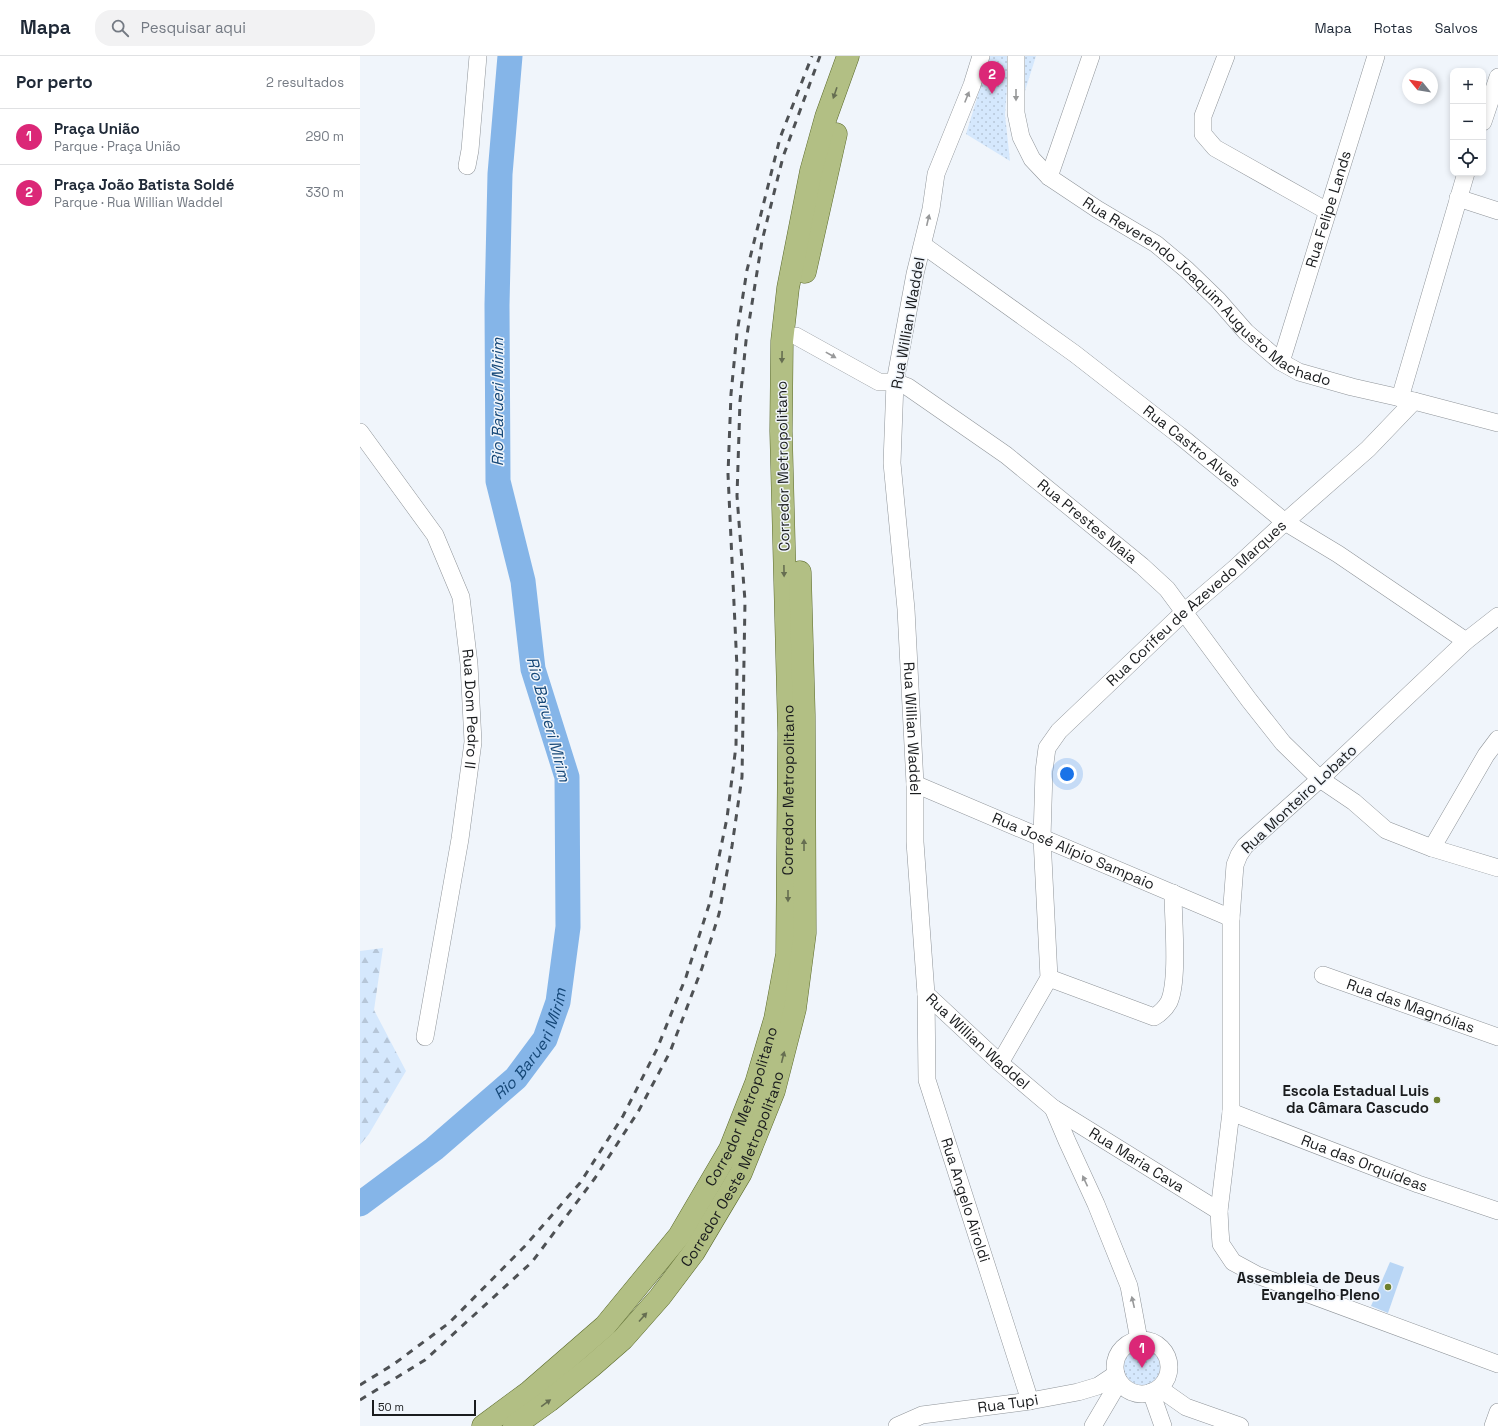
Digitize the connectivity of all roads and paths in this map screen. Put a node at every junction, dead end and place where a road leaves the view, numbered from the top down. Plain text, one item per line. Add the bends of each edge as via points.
1 (478, 56) edge
2 (848, 56) edge
3 (863, 56) edge
4 (981, 56) edge
5 (1016, 56) edge
6 (1091, 56) edge
7 (1226, 56) edge
8 (1376, 56) edge
9 (1498, 77) edge
10 (1486, 113) edge
11 (467, 166) dead end
12 (1465, 176) edge
13 (1049, 177) junction
14 (1458, 198) junction
15 (1327, 211) junction
16 (1498, 211) edge
17 (797, 236) junction
18 (923, 245) junction
19 (796, 336) junction
20 (1281, 362) junction
21 (895, 382) junction
22 (1407, 399) junction
23 (1498, 423) edge
24 (360, 432) edge
25 (1285, 522) junction
26 (1185, 611) junction
27 (1498, 616) edge
28 (1466, 641) junction
29 (1498, 739) edge
30 (1320, 779) junction
31 (915, 784) junction
32 (1042, 838) junction
33 (1432, 848) junction
34 (1498, 868) edge
35 (1173, 893) junction
36 (1232, 918) junction
37 (1323, 975) dead end
38 (1049, 978) junction
39 (926, 994) junction
40 (425, 1037) dead end
41 (1498, 1037) edge
42 (1000, 1064) junction
43 (1053, 1108) junction
44 (1232, 1112) junction
45 (1219, 1211) junction
46 (1498, 1211) edge
47 (1139, 1340) junction
48 (578, 1349) junction
49 (1498, 1364) edge
50 (592, 1366) junction
51 (1118, 1378) junction
52 (1155, 1390) junction
53 (1030, 1401) junction
54 (1498, 1412) edge
55 (483, 1426) edge
56 (514, 1426) edge
57 (897, 1426) edge
58 (1093, 1426) edge
59 (1162, 1426) edge
60 (1240, 1426) edge
61 (1493, 1426) edge

1 - 11 street
2 -> 17 main road, Corredor Metropolitano via 826,117
3 - 19 main road, Corredor Oeste Metropolitano via 833,143 801,292
18 -> 4 street, Rua Willian Waddel via 936,174
5 -> 13 street, Rua Reverendo Joaquim Augusto Machado via 1016,113 1021,137 1032,158
6 - 13 street
7 - 15 street via 1203,116 1203,134 1215,148
8 - 15 street, Rua Felipe Lands
9 - 10 street
12 - 14 street, Rua Corifeu de Azevedo Marques
13 - 20 street, Rua Reverendo Joaquim Augusto Machado via 1156,244 1218,300 1246,332
14 - 16 street
14 - 22 street, Rua Corifeu de Azevedo Marques
15 - 20 street, Rua Felipe Lands
17 - 19 main road via 799,254 791,312
17 -> 48 main road, Corredor Metropolitano via 782,341 780,431 789,733 787,954 775,1019 756,1083 730,1149 679,1236 604,1326
18 - 21 street, Rua Willian Waddel
18 - 25 street, Rua Castro Alves via 1075,354
19 -> 21 street, Rua Prestes Maia via 879,382
50 -> 19 main road, Corredor Oeste Metropolitano via 623,1338 660,1297 694,1252 741,1173 774,1091 796,1009 805,933 804,716 795,426
20 - 22 street, Rua Reverendo Joaquim Augusto Machado via 1299,372
21 - 26 street, Rua Prestes Maia via 908,387 1006,455 1147,571 1167,589
21 - 31 street, Rua Willian Waddel via 892,463 906,609
22 - 23 street, Rua Reverendo Joaquim Augusto Machado
22 - 25 street, Rua Corifeu de Azevedo Marques via 1368,449
24 - 40 street, Rua Dom Pedro II via 435,535 462,597 473,742 460,839
25 - 26 street, Rua Corifeu de Azevedo Marques
25 - 28 street, Rua Castro Alves via 1338,554
26 - 30 street, Rua Prestes Maia via 1283,743
26 - 32 street, Rua Corifeu de Azevedo Marques via 1059,731 1047,748
27 - 28 street, Rua Monteiro Lobato
28 - 30 street, Rua Monteiro Lobato
29 - 33 street
30 - 33 street, Rua Prestes Maia via 1354,802 1386,830
30 - 36 street, Rua Monteiro Lobato via 1245,846 1239,855 1235,865
31 - 32 street, Rua José Alípio Sampaio
31 - 39 street, Rua Willian Waddel via 915,842
32 - 35 street, Rua José Alípio Sampaio
32 - 38 street, Rua Corifeu de Azevedo Marques
33 - 34 street, Rua Prestes Maia
35 - 36 street, Rua José Alípio Sampaio
35 - 38 street via 1175,974 1169,1001 1162,1012 1154,1017
36 - 44 street, Rua Monteiro Lobato
37 - 41 street, Rua das Magnólias
38 - 42 street
39 - 42 street, Rua Willian Waddel
39 - 53 street, Rua Angelo Airoldi via 927,1080
42 - 43 street, Rua Willian Waddel
43 - 45 street, Rua Maria Cava
47 -> 43 street, Rua Willian Waddel via 1129,1286
44 - 45 street, Rua Monteiro Lobato
44 - 46 street, Rua das Orquídeas via 1418,1184
45 - 49 street, Rua Monteiro Lobato via 1221,1244 1233,1262 1257,1275
47 - 51 street via 1125,1346 1116,1359
47 - 52 street via 1155,1344 1166,1357 1168,1374
48 - 50 main road
48 - 55 main road, Corredor Metropolitano
56 -> 50 main road, Corredor Oeste Metropolitano
51 - 52 street via 1124,1388 1131,1392 1138,1394
51 - 53 street, Rua Tupi via 1078,1392
51 - 58 street
52 - 59 street
52 - 60 street via 1186,1407
53 - 57 street, Rua Tupi via 922,1415
54 - 61 street

